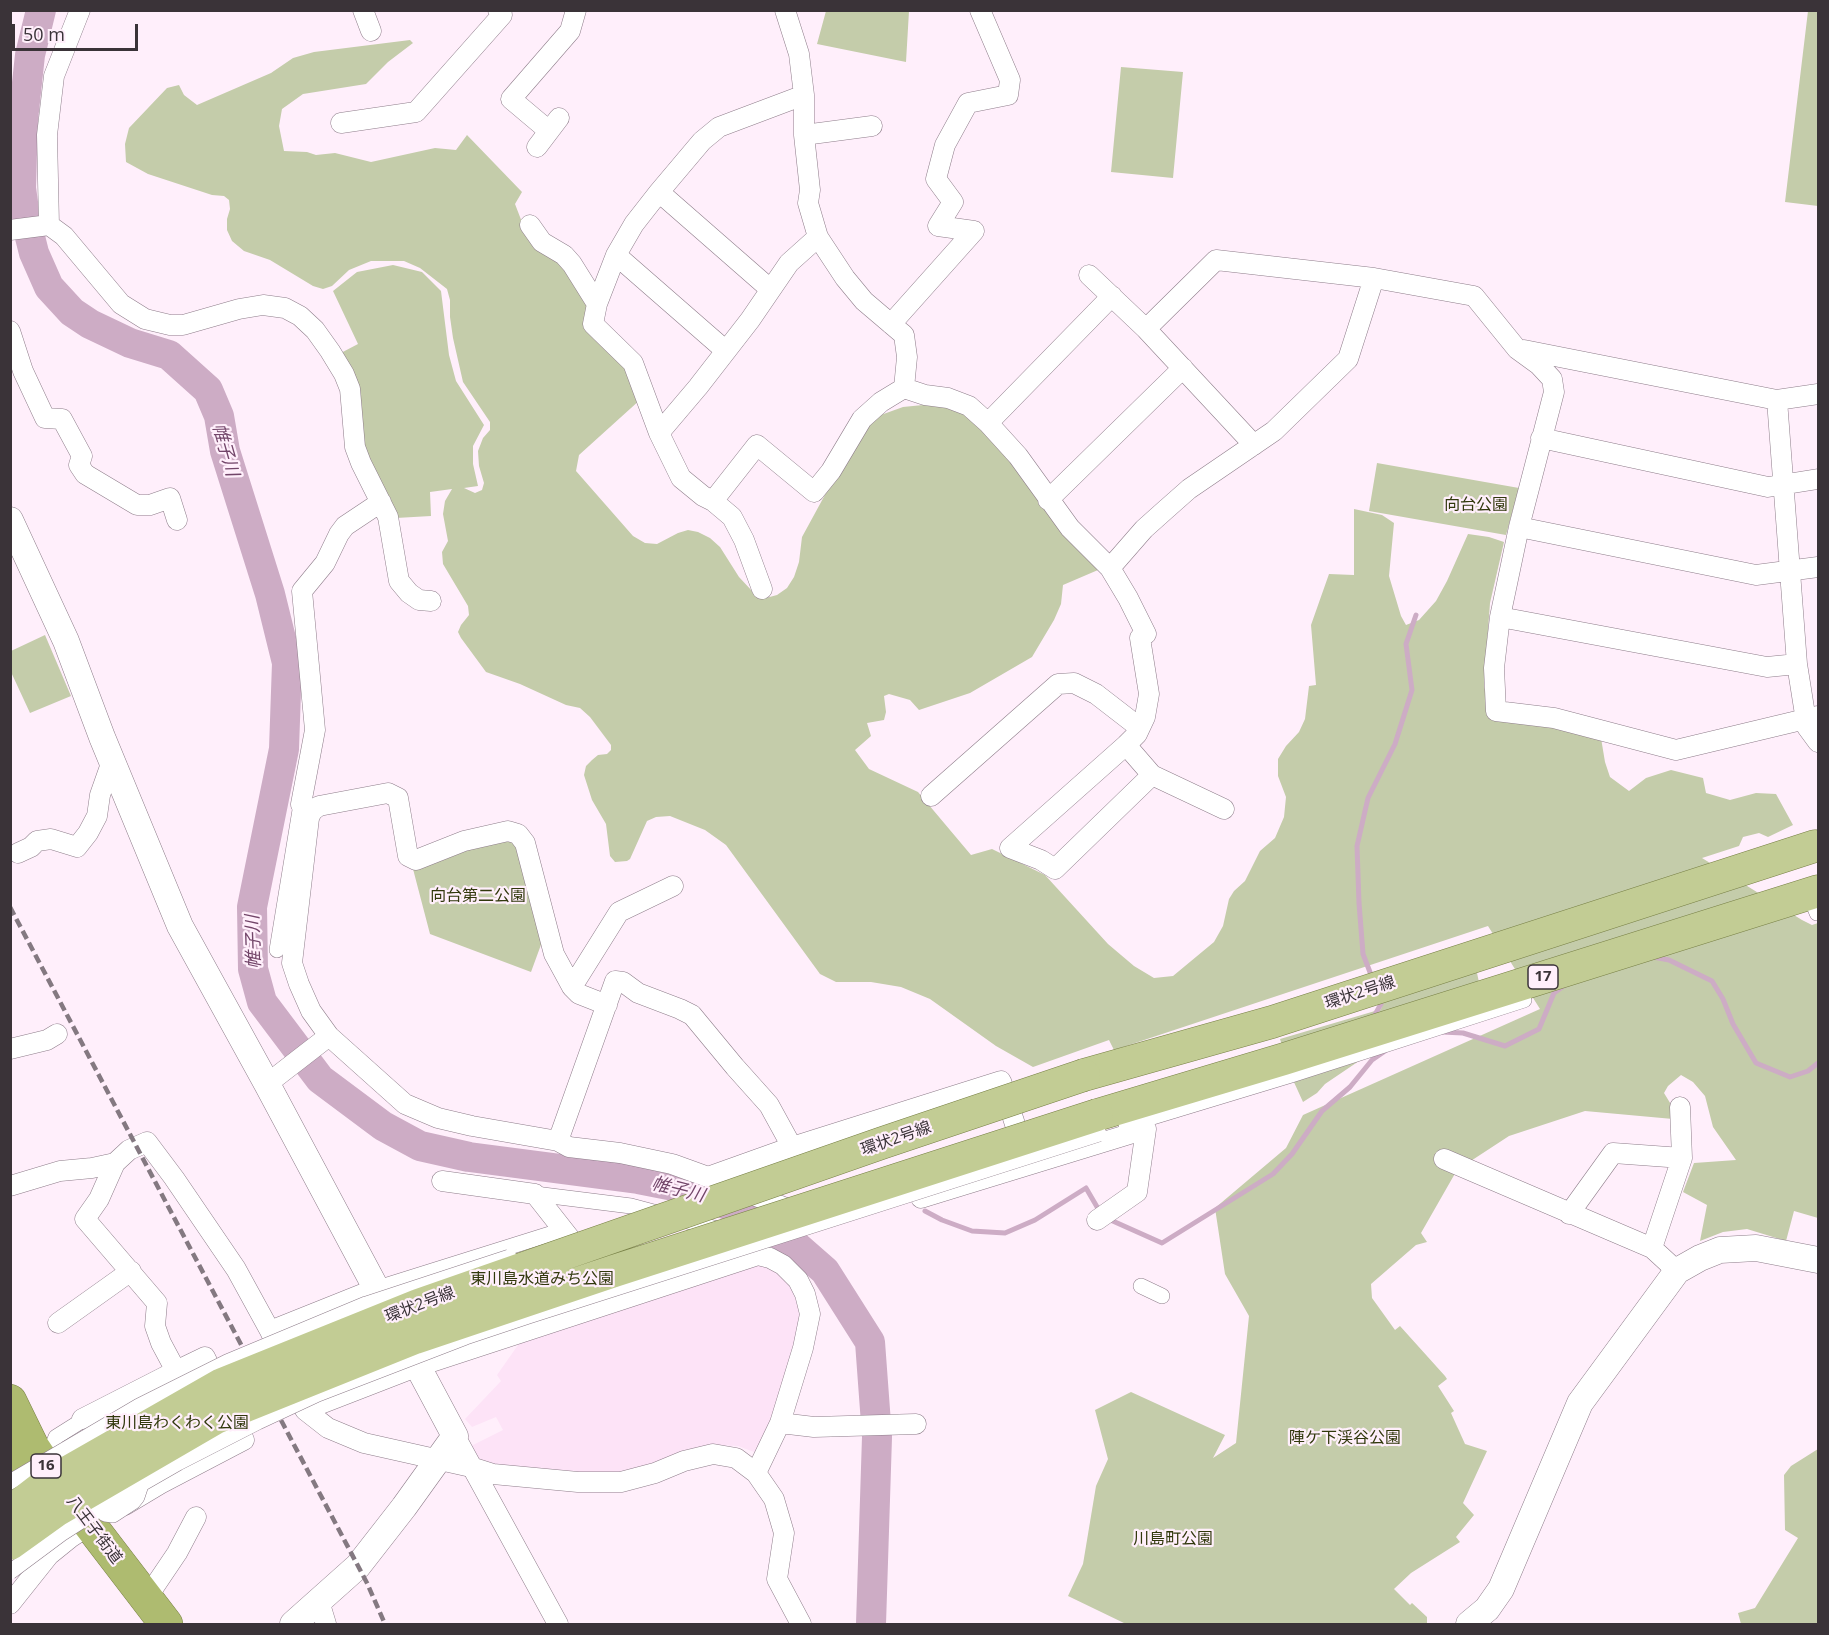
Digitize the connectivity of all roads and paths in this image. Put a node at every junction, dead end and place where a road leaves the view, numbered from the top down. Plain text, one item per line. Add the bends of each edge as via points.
1 (80, 10) edge
2 (363, 10) edge
3 (498, 10) edge
4 (576, 10) edge
5 (785, 10) edge
6 (980, 10) edge
7 (371, 31) dead end
8 (804, 95) junction
9 (341, 123) dead end
10 (872, 126) dead end
11 (804, 135) junction
12 (537, 147) dead end
13 (659, 192) junction
14 (49, 225) junction
15 (530, 225) dead end
16 (10, 230) edge
17 (818, 237) junction
18 (616, 255) junction
19 (1089, 275) dead end
20 (1374, 278) junction
21 (770, 289) junction
22 (1112, 296) junction
23 (597, 304) junction
24 (891, 324) junction
25 (1146, 329) junction
26 (10, 331) edge
27 (1517, 349) junction
28 (726, 351) junction
29 (1183, 368) junction
30 (17, 373) edge
31 (904, 388) junction
32 (1818, 394) edge
33 (1777, 400) junction
34 (988, 423) junction
35 (658, 432) junction
36 (1541, 438) junction
37 (1254, 445) junction
38 (1818, 479) edge
39 (1785, 484) junction
40 (1048, 500) junction
41 (713, 501) junction
42 (381, 502) junction
43 (10, 520) edge
44 (177, 520) dead end
45 (1519, 528) junction
46 (1818, 567) edge
47 (1110, 568) junction
48 (1791, 571) junction
49 (762, 589) dead end
50 (432, 602) dead end
51 (1500, 617) junction
52 (1797, 664) junction
53 (1812, 718) edge
54 (1140, 728) junction
55 (1818, 742) edge
56 (1126, 745) junction
57 (112, 761) junction
58 (1152, 775) junction
59 (931, 796) dead end
60 (307, 808) junction
61 (1224, 809) dead end
62 (1815, 846) dead end
63 (18, 853) dead end
64 (673, 886) dead end
65 (1813, 904) edge
66 (277, 950) dead end
67 (1650, 959) dead end
68 (572, 987) junction
69 (1538, 996) dead end
70 (607, 1005) junction
71 (57, 1034) dead end
72 (324, 1040) junction
73 (10, 1049) edge
74 (1113, 1056) dead end
75 (1287, 1067) junction
76 (1084, 1071) junction
77 (273, 1079) junction
78 (1680, 1107) dead end
79 (1098, 1125) junction
80 (558, 1141) junction
81 (792, 1147) junction
82 (1682, 1158) junction
83 (1443, 1159) dead end
84 (115, 1163) junction
85 (1029, 1165) junction
86 (708, 1177) junction
87 (442, 1181) dead end
88 (10, 1186) edge
89 (535, 1194) junction
90 (1569, 1214) junction
91 (1101, 1217) dead end
92 (804, 1222) junction
93 (563, 1230) junction
94 (1652, 1248) junction
95 (767, 1256) junction
96 (1818, 1260) edge
97 (131, 1271) junction
98 (1677, 1271) junction
99 (1141, 1286) dead end
100 (375, 1289) junction
101 (1162, 1296) dead end
102 (619, 1301) junction
103 (58, 1323) dead end
104 (270, 1331) junction
105 (417, 1367) junction
106 (176, 1371) junction
107 (10, 1401) edge
108 (105, 1408) junction
109 (305, 1410) junction
110 (82, 1419) joint
111 (780, 1423) junction
112 (907, 1424) dead end
113 (455, 1436) junction
114 (46, 1442) dead end
115 (60, 1453) junction
116 (437, 1460) junction
117 (11, 1465) edge
118 (471, 1467) junction
119 (756, 1473) junction
120 (160, 1484) junction
121 (10, 1512) edge
122 (196, 1517) dead end
123 (87, 1524) junction
124 (10, 1544) edge
125 (10, 1572) edge
126 (10, 1604) edge
127 (144, 1612) edge
128 (322, 1613) edge
129 (166, 1624) edge
130 (293, 1624) edge
131 (558, 1624) edge
132 (801, 1624) edge
133 (1468, 1624) edge

1 - 14 street via 54,76 47,135
2 - 7 street
3 - 9 street via 502,15 416,112
4 - 12 street via 570,31 511,99 554,125
5 - 8 street via 799,54
6 - 24 street via 1010,80 1008,95 968,103 945,145 936,179 953,202 938,226 974,231
8 - 11 street
8 - 13 street via 718,127
10 - 11 street
11 - 17 street via 808,202
13 - 18 street
13 - 21 street
14 - 16 street
14 - 42 street via 64,236 122,304 145,319 183,325 263,305 285,308 300,316 315,330 344,374 350,389 355,447
15 - 23 street via 542,242 572,264
17 - 21 street via 789,263
17 - 24 street via 864,302
18 - 23 street
18 - 28 street
19 - 22 street
20 - 25 street via 1216,260
20 - 27 street via 1474,296
20 - 37 street via 1348,358 1274,431
21 - 28 street
22 - 25 street
22 - 34 street
23 - 35 street via 593,324 633,363
24 - 31 street via 904,335
25 - 29 street
26 - 30 street
27 - 33 street
27 - 36 street via 1552,379 1554,392
28 - 35 street
29 - 37 street
29 - 40 street
30 - 44 street via 45,418 62,419 82,456 80,465 86,474 137,506 170,498
31 - 34 street via 969,406
31 - 41 street via 862,419 814,492 757,445
32 - 33 street
33 - 39 street
34 - 40 street via 1018,456
35 - 41 street via 681,478
36 - 39 street via 1768,487
36 - 45 street
37 - 47 street via 1189,489 1144,529
38 - 39 street
39 - 48 street
40 - 47 street
41 - 49 street via 732,516
42 - 50 street via 388,517 399,581 419,600
42 - 60 street via 345,526 325,563 302,591 315,730
43 - 57 street via 66,641
45 - 48 street via 1756,575
45 - 51 street
46 - 48 street
47 - 54 street via 1146,634 1140,638 1149,694
48 - 52 street
51 - 52 street via 1767,667
51 - 53 street via 1494,668 1496,711 1554,718 1676,750
52 - 53 street
53 - 55 street via 1807,727
54 - 56 street
54 - 59 street via 1096,694 1074,683 1058,684
56 - 58 street
56 - 58 street via 1010,848 1055,869
57 - 63 street via 97,816 77,847 51,839 37,841
57 - 77 street via 180,926
58 - 61 street
60 - 66 street
60 - 68 street via 387,793 398,798 408,856 416,860 464,841 508,831 518,834 525,843 554,954
60 - 72 street via 292,963
62 - 76 main road, 環状2号線 / 17 via 1272,1022
64 - 68 street via 619,912
65 - 67 street
65 - 75 main road, 環状2号線 / 17
68 - 70 street via 579,994
69 - 75 street
70 - 80 street
70 - 81 street via 615,981 624,982 638,993 692,1015 769,1105
71 - 73 street
72 - 77 street
72 - 80 street via 405,1104 438,1118
74 - 76 street
75 - 79 main road, 環状2号線 / 17
76 - 115 street, bridge via 366,1304 227,1362 139,1406
76 - 121 main road, 環状2号線 / 17, bridge via 418,1305 222,1384 45,1485
77 - 100 street
78 - 82 street
79 - 123 street, bridge via 649,1279 466,1337 318,1394 178,1463
79 - 124 main road, 環状2号線 / 17, bridge via 614,1271 404,1342 216,1418 56,1511
80 - 86 street via 569,1147 672,1164
81 - 85 street via 1001,1081
81 - 86 street
82 - 90 street via 1613,1154
82 - 94 street
83 - 90 street
84 - 88 street via 60,1171
84 - 97 street via 85,1219
84 - 104 street via 129,1150 147,1142 236,1269
85 - 91 street via 1146,1129 1137,1192
85 - 92 street via 835,1225
86 - 92 street
87 - 89 street
89 - 93 street
89 - 95 street via 631,1206 723,1231
90 - 94 street
92 - 95 street, bridge
93 - 100 street
93 - 102 street
94 - 98 street
95 - 102 street
95 - 111 street via 798,1280 810,1314
96 - 98 street via 1756,1248 1720,1251
97 - 103 street
97 - 106 street via 157,1303 155,1326
98 - 133 street via 1580,1403 1501,1589 1487,1609
99 - 101 street
100 - 104 street
100 - 105 street
102 - 105 street
104 - 109 street
105 - 109 street
105 - 113 street
106 - 108 street
106 - 120 street via 205,1357 244,1440
107 - 123 highway, 八王子街道 / 16 via 32,1446
108 - 110 street
108 - 120 street
109 - 116 street via 328,1428 363,1443
110 - 114 street
111 - 112 street via 814,1427
111 - 119 street
113 - 116 street
113 - 118 street
115 - 117 street, bridge
115 - 123 street, bridge via 54,1442 56,1437 84,1420 101,1420 109,1426 114,1458 140,1473 142,1479 133,1502 113,1515 105,1514
116 - 118 street
116 - 128 street
117 - 123 highway, 八王子街道 / 16
118 - 119 street via 493,1474 621,1482 713,1454 736,1458
118 - 131 street
119 - 132 street via 774,1499 783,1533 777,1579
120 - 123 street
122 - 127 street
123 - 125 street, bridge via 61,1534
123 - 126 street via 49,1555
123 - 127 highway, 八王子街道 / 16
127 - 129 highway, 八王子街道 / 16
128 - 130 street

